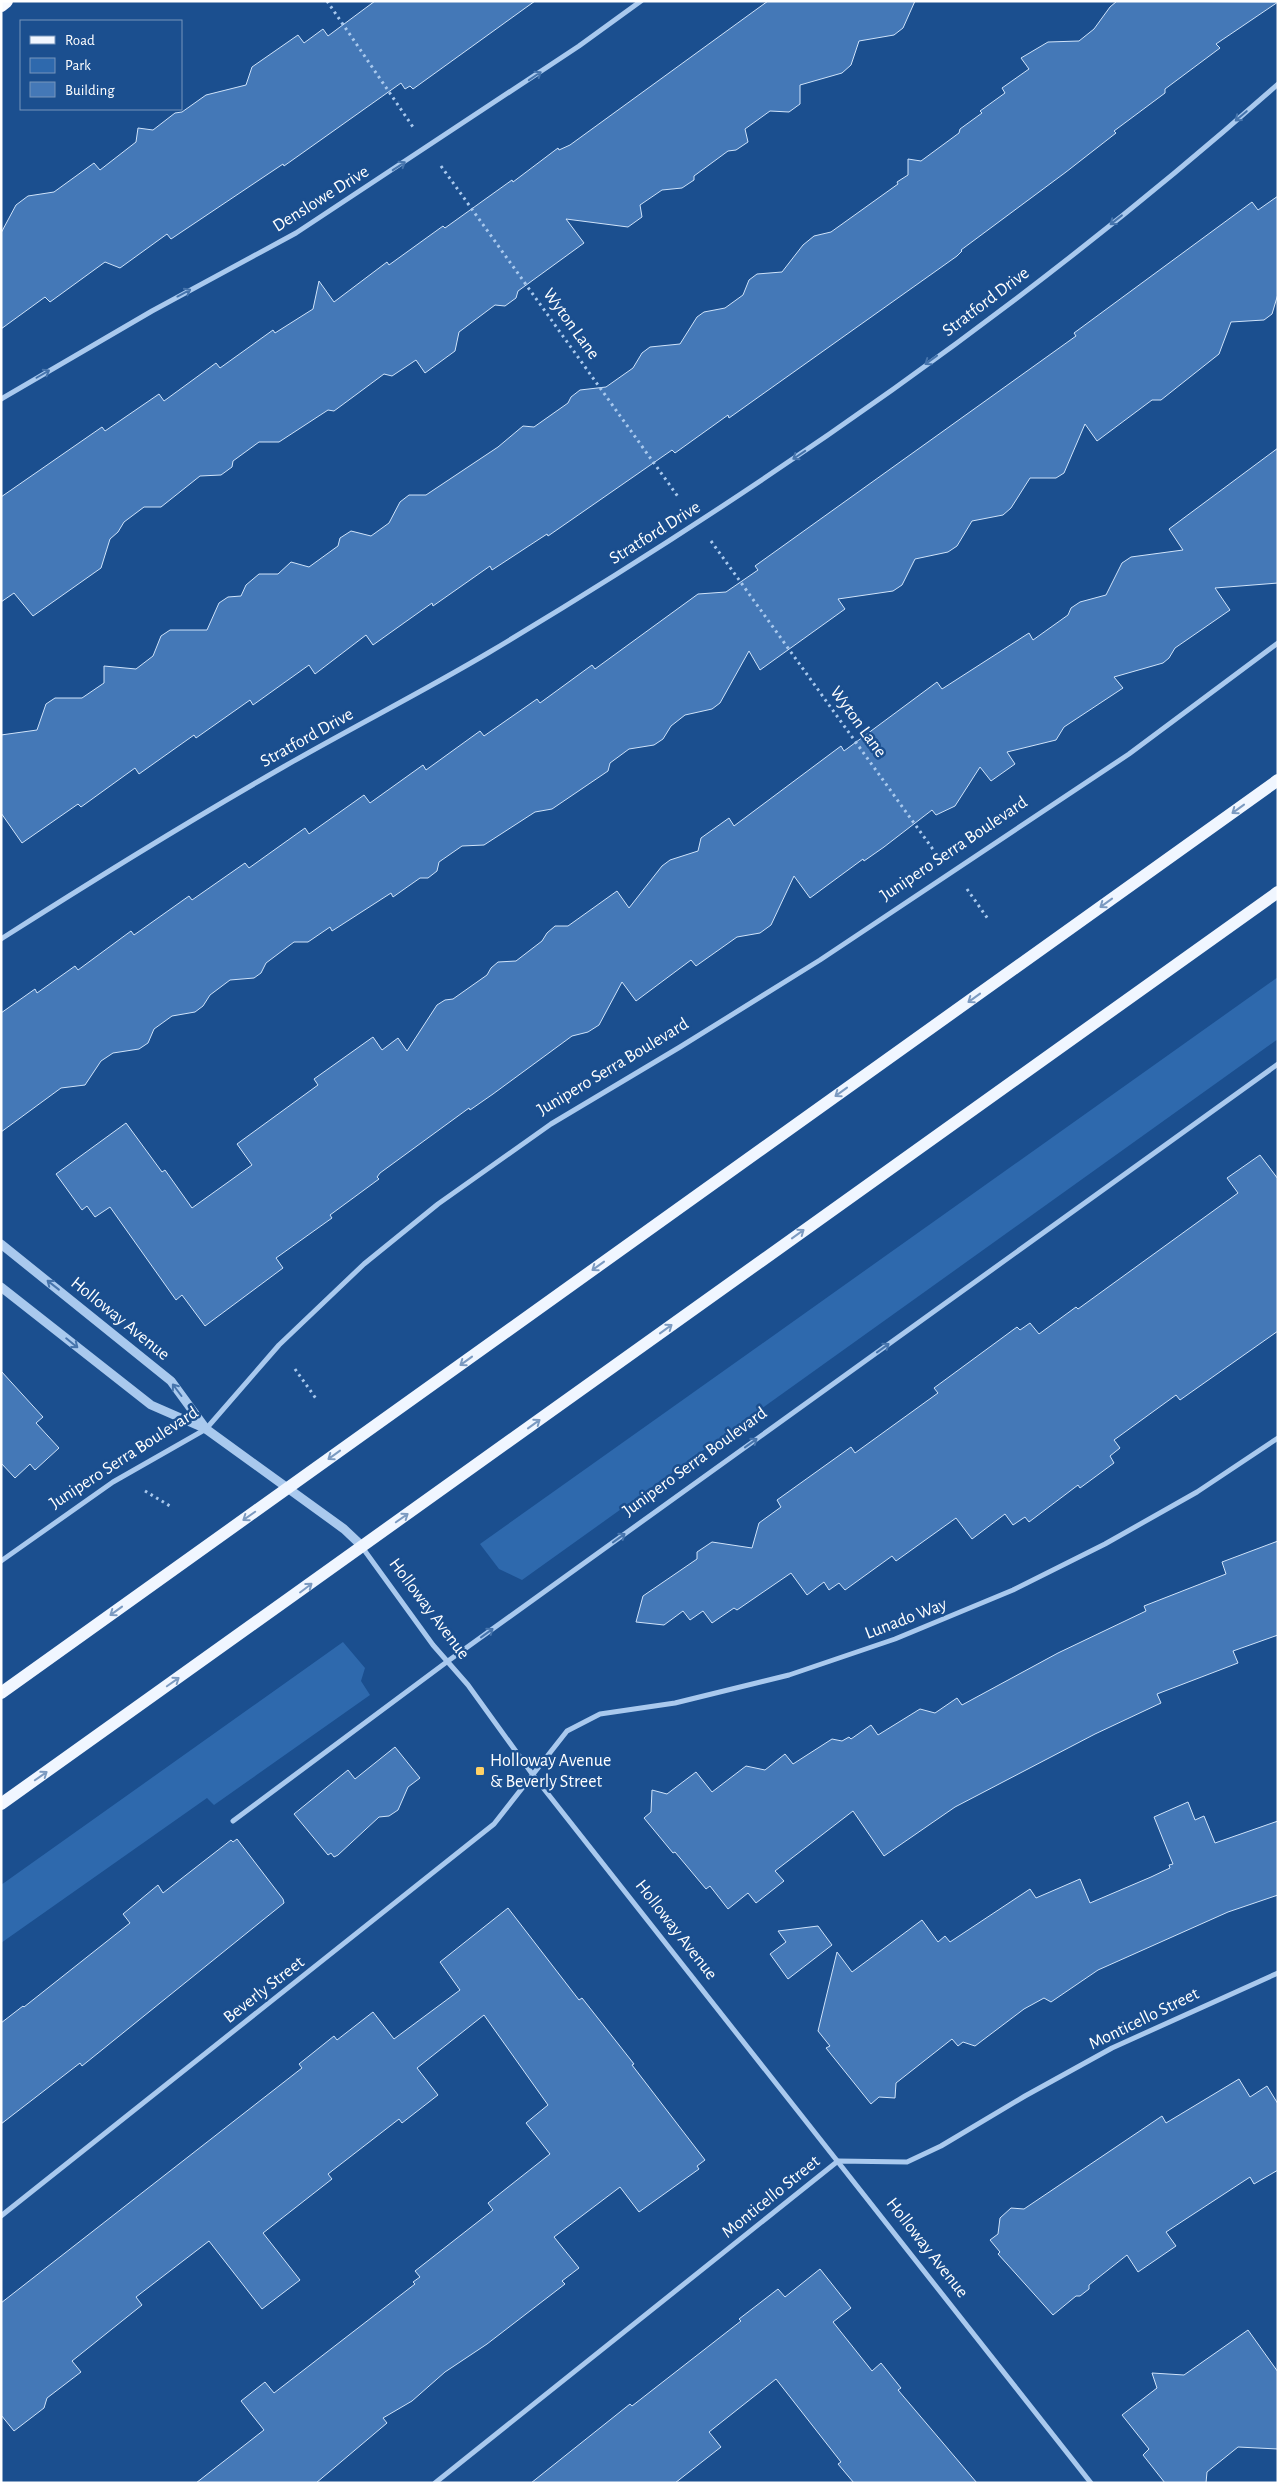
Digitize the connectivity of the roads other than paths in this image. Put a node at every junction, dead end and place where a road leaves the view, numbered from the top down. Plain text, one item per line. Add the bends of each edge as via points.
1 (6, 1) edge
2 (641, 1) edge
3 (1, 5) edge
4 (1278, 84) edge
5 (1, 399) edge
6 (1278, 643) edge
7 (1278, 780) edge
8 (1278, 892) edge
9 (1, 938) edge
10 (1278, 1064) edge
11 (1, 1244) edge
12 (1, 1287) edge
13 (206, 1429) junction
14 (1278, 1438) edge
15 (288, 1488) junction
16 (362, 1546) junction
17 (1, 1562) edge
18 (448, 1661) junction
19 (1, 1693) edge
20 (533, 1776) junction
21 (1, 1804) edge
22 (233, 1821) dead end
23 (1278, 1972) edge
24 (838, 2161) junction
25 (1, 2216) edge
26 (435, 2483) edge
27 (1091, 2483) edge

1 - 3 highway
5 -> 2 street, Denslowe Drive via 152,311 296,233 579,46
4 -> 9 street, Stratford Drive via 1125,213 984,322 698,524 486,654 284,766 101,874
6 - 13 street, Junipero Serra Boulevard via 1129,754 820,960 551,1124 438,1204 364,1264 279,1345
7 -> 15 main road
16 -> 8 main road
18 -> 10 street, Junipero Serra Boulevard
13 -> 11 street, Holloway Avenue via 170,1381
12 -> 13 street, Holloway Avenue via 151,1406
13 - 15 street, Holloway Avenue
13 - 17 street, Junipero Serra Boulevard via 113,1482
14 - 20 street, Lunado Way via 1172,1506 1105,1544 1012,1590 895,1640 789,1675 675,1703 600,1714 567,1731
15 - 16 street, Holloway Avenue
15 -> 19 main road
16 - 18 street, Holloway Avenue
21 -> 16 main road
18 - 20 street, Holloway Avenue
18 - 22 street, Junipero Serra Boulevard
20 - 24 street, Holloway Avenue
20 - 25 street, Beverly Street via 494,1824
23 - 24 street, Monticello Street via 1112,2048 941,2146 907,2162
24 - 26 street, Monticello Street
24 - 27 street, Holloway Avenue

